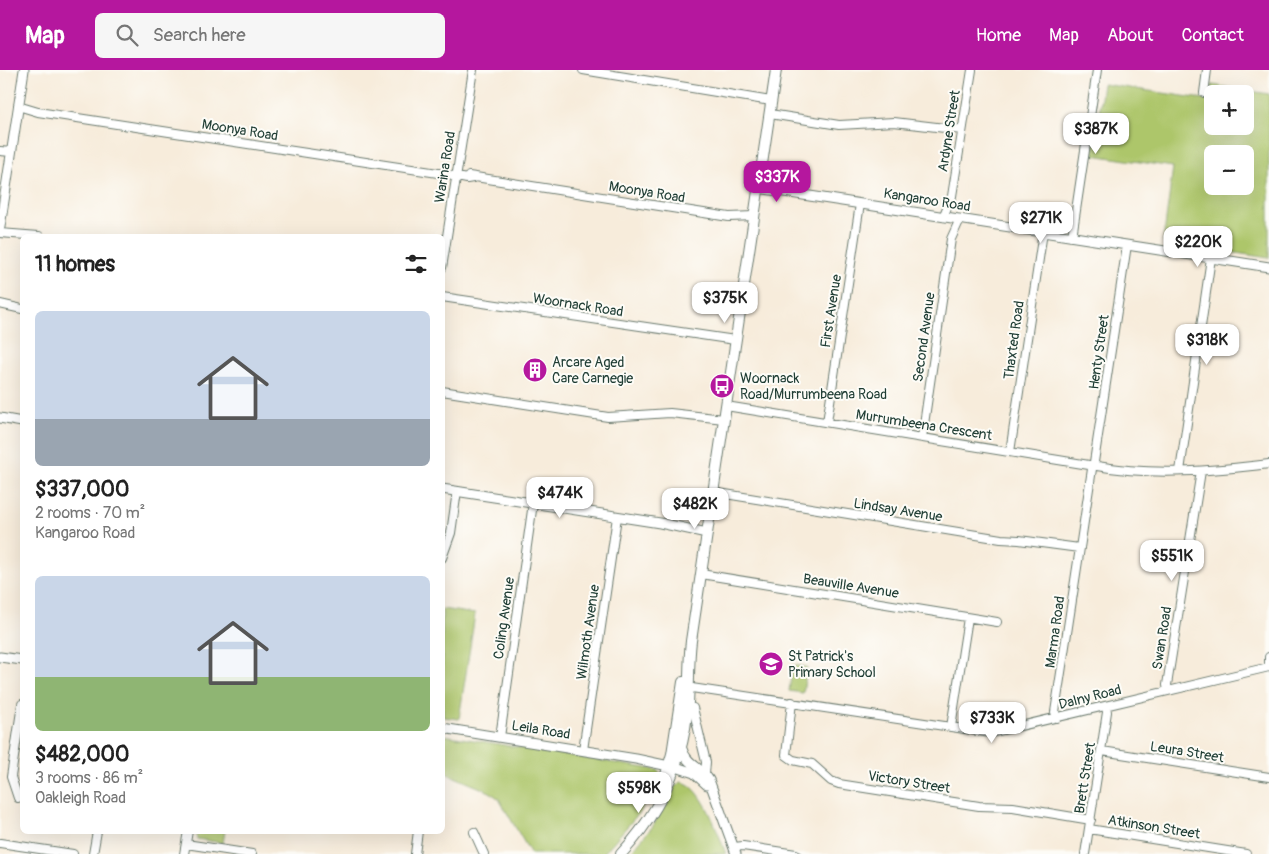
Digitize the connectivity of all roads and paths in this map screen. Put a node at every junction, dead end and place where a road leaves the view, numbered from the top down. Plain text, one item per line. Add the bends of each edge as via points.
1 (24, 70) edge
2 (473, 70) edge
3 (584, 70) edge
4 (776, 70) edge
5 (972, 70) edge
6 (1097, 70) edge
7 (1208, 70) edge
8 (628, 73) edge
9 (1205, 85) edge
10 (772, 99) junction
11 (18, 109) junction
12 (770, 114) junction
13 (962, 130) junction
14 (0, 151) edge
15 (11, 152) junction
16 (456, 176) junction
17 (758, 188) junction
18 (860, 204) junction
19 (951, 218) junction
20 (753, 220) junction
21 (0, 228) edge
22 (1043, 232) junction
23 (0, 233) edge
24 (22, 234) joint
25 (1072, 237) junction
26 (951, 239) junction
27 (1127, 245) junction
28 (445, 248) edge
29 (1211, 258) junction
30 (1269, 267) edge
31 (445, 297) edge
32 (0, 306) edge
33 (20, 309) edge
34 (735, 342) junction
35 (445, 391) edge
36 (726, 406) junction
37 (0, 418) edge
38 (724, 421) junction
39 (20, 422) edge
40 (827, 422) junction
41 (922, 438) junction
42 (1010, 452) junction
43 (1269, 464) edge
44 (1093, 465) junction
45 (1180, 471) junction
46 (1201, 471) junction
47 (445, 489) edge
48 (457, 491) junction
49 (713, 492) junction
50 (533, 503) junction
51 (617, 516) junction
52 (708, 531) junction
53 (1079, 548) junction
54 (445, 550) edge
55 (701, 574) junction
56 (968, 618) junction
57 (997, 622) dead end
58 (0, 656) edge
59 (1269, 657) edge
60 (20, 660) edge
61 (1269, 666) edge
62 (686, 685) junction
63 (1168, 691) junction
64 (792, 702) junction
65 (1106, 706) junction
66 (693, 708) dead end
67 (20, 717) edge
68 (1057, 718) junction
69 (951, 727) junction
70 (445, 728) edge
71 (500, 737) junction
72 (682, 749) junction
73 (583, 750) junction
74 (1102, 751) junction
75 (673, 765) junction
76 (703, 776) junction
77 (1269, 777) edge
78 (672, 778) junction
79 (18, 798) dead end
80 (1091, 820) junction
81 (1089, 829) junction
82 (474, 832) dead end
83 (96, 834) edge
84 (188, 834) edge
85 (418, 834) edge
86 (0, 843) edge
87 (186, 844) junction
88 (735, 850) edge
89 (73, 854) edge
90 (93, 854) edge
91 (184, 854) edge
92 (252, 854) edge
93 (415, 854) edge
94 (484, 854) edge
95 (612, 854) edge
96 (621, 854) edge
97 (796, 854) edge
98 (1085, 854) edge
99 (1246, 854) edge

1 - 11 street
2 - 16 street, Warina Road
3 - 8 street
4 - 10 main road
5 - 13 street, Ardyne Street
6 - 25 street
7 - 9 street
8 - 10 street
10 - 12 main road
11 - 15 street
11 - 16 street, Moonya Road
12 - 13 street via 839,125 894,122
12 - 17 main road
13 - 19 street, Ardyne Street
14 - 15 street
15 - 21 street
16 - 20 street, Moonya Road
16 - 28 street, Warina Road
17 - 18 street, Kangaroo Road
17 - 20 main road
18 - 19 street, Kangaroo Road
18 - 40 street, First Avenue
19 - 22 street, Kangaroo Road
19 - 26 street, Second Avenue
19 - 26 street, Second Avenue
20 - 34 main road
21 - 24 street
22 - 25 street, Kangaroo Road
22 - 42 street, Thaxted Road
23 - 24 street
25 - 27 street, Kangaroo Road
26 - 41 street, Second Avenue
27 - 29 street, Kangaroo Road
27 - 44 street, Henty Street
29 - 30 street, Kangaroo Road
29 - 45 street
31 - 34 street, Woornack Road
32 - 33 street
34 - 36 main road
35 - 38 street via 608,417 670,413
36 - 38 main road
36 - 40 street, Murrumbeena Crescent
37 - 39 street
38 - 49 main road
40 - 41 street, Murrumbeena Crescent
41 - 42 street, Murrumbeena Crescent
42 - 44 street, Murrumbeena Crescent
43 - 46 street, Murrumbeena Crescent
44 - 45 street, Murrumbeena Crescent
44 - 53 street, Henty Street
45 - 46 street, Murrumbeena Crescent
46 - 63 street, Swan Road
47 - 48 street
48 - 50 street
48 - 54 street via 451,534
49 - 52 main road
49 - 53 street, Lindsay Avenue via 1001,539
50 - 51 street
50 - 71 street, Coling Avenue
51 - 52 street
51 - 73 street, Wilmoth Avenue
52 - 55 main road
53 - 68 street, Marma Road via 1055,712
55 - 56 street, Beauville Avenue
55 - 62 main road
56 - 57 street, Beauville Avenue
56 - 69 street
58 - 60 street
59 - 61 street
61 - 63 street, Dalny Road
62 - 64 street, Dalny Road
62 - 72 main road
62 - 75 main road
63 - 65 street, Dalny Road
64 - 69 street, Dalny Road
64 - 80 street, Victory Street via 786,756 812,764 834,782 979,806 1013,807
65 - 68 street, Dalny Road
65 - 74 street, Brett Street
66 - 76 street via 706,762
67 - 79 street via 11,777
68 - 69 street, Dalny Road via 991,733
70 - 71 street, Leila Road
71 - 73 street, Leila Road
72 - 75 main road
72 - 76 street via 686,760
73 - 75 street, Leila Road
74 - 77 street, Leura Street
74 - 80 street, Brett Street
75 - 76 street, Leila Road
75 - 78 main road
75 - 95 main road via 647,814
76 - 78 street via 686,774
76 - 88 street via 716,798
78 - 96 main road via 652,817
80 - 81 street, Brett Street
81 - 98 street, Brett Street
81 - 99 street, Atkinson Street
82 - 94 street
83 - 90 street
84 - 87 street
85 - 93 street
86 - 89 street
87 - 91 street
87 - 92 street
88 - 97 street via 743,846

